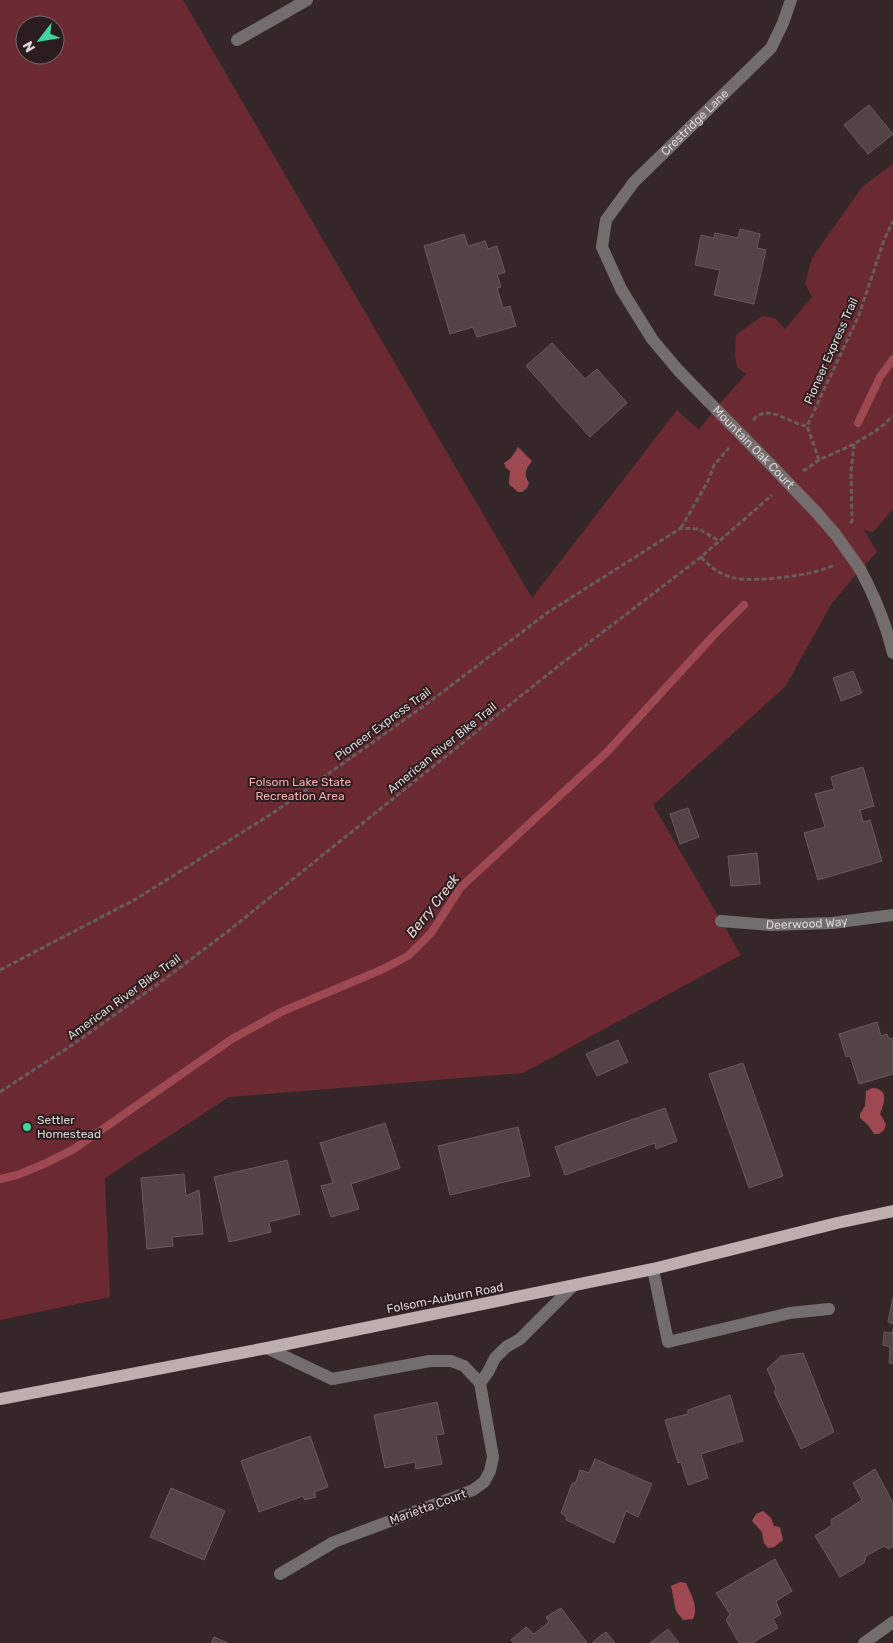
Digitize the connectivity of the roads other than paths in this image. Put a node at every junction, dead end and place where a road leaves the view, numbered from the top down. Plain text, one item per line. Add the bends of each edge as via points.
1 (307, 0) edge
2 (791, 0) edge
3 (237, 40) dead end
4 (602, 247) joint
5 (893, 653) edge
6 (893, 915) edge
7 (721, 921) dead end
8 (893, 1211) edge
9 (653, 1269) junction
10 (573, 1286) junction
11 (829, 1309) dead end
12 (267, 1348) junction
13 (480, 1383) junction
14 (0, 1399) edge
15 (280, 1574) dead end
16 (893, 1622) edge
17 (872, 1640) edge

1 - 3 street
2 - 4 street, Crestridge Lane via 771,48 634,182 620,200 606,220
4 - 5 street, Mountain Oak Court, bridge via 621,289 652,339 836,535 866,581
6 - 7 street, Deerwood Way via 832,923 771,925
8 - 9 main road, Folsom-Auburn Road
9 - 10 main road, Folsom-Auburn Road
9 - 11 street via 668,1342 790,1313
10 - 12 main road, Folsom-Auburn Road
10 - 13 street via 520,1339 495,1358
12 - 13 street via 332,1379 430,1361 451,1361 464,1366
12 - 14 main road, Folsom-Auburn Road
13 - 15 street, Marietta Court via 493,1457 484,1482 472,1490 334,1542
16 - 17 street

